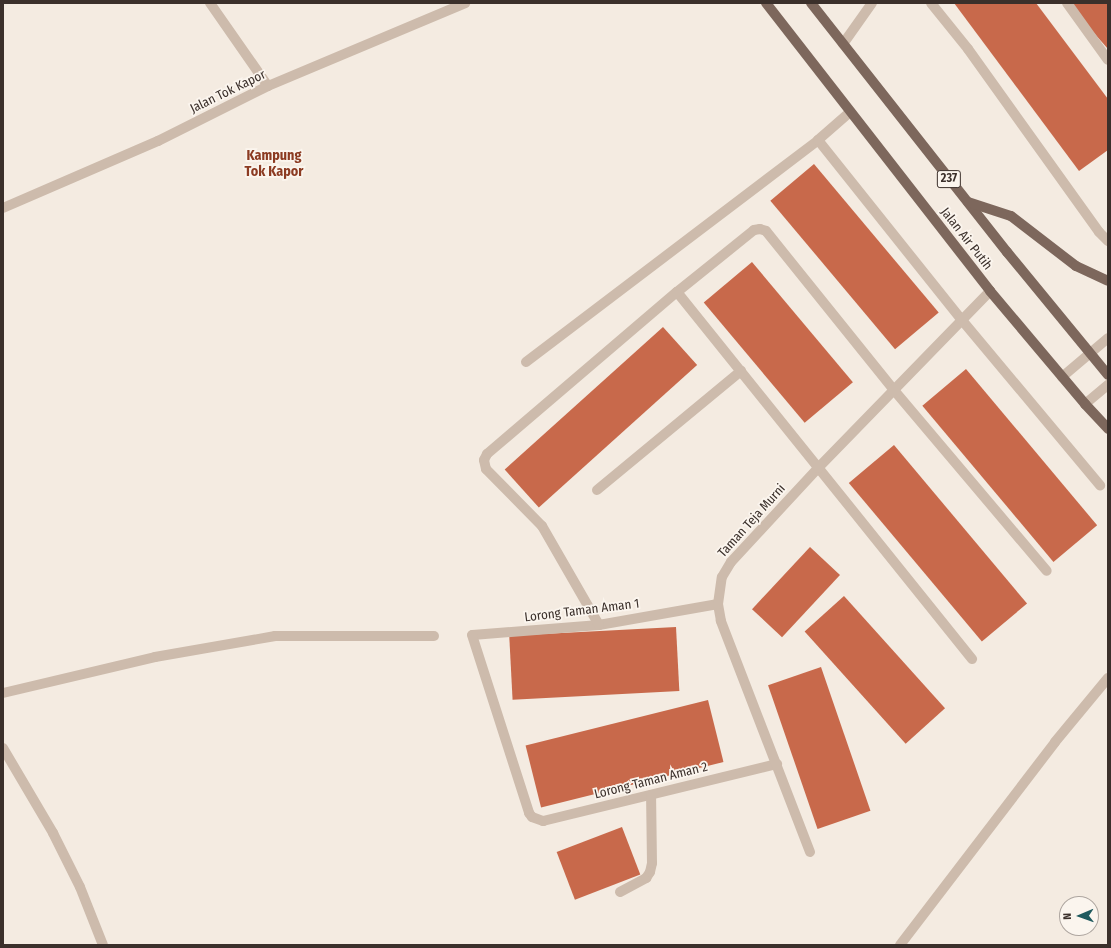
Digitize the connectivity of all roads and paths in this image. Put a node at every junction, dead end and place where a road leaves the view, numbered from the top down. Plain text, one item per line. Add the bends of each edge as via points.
1 (210, 3) edge
2 (465, 3) edge
3 (766, 3) edge
4 (811, 3) edge
5 (872, 3) edge
6 (932, 3) edge
7 (1067, 3) edge
8 (843, 44) junction
9 (1108, 60) edge
10 (268, 86) junction
11 (850, 112) junction
12 (818, 140) junction
13 (968, 202) junction
14 (3, 208) edge
15 (1108, 241) edge
16 (1108, 281) edge
17 (990, 291) junction
18 (677, 292) junction
19 (961, 319) junction
20 (1108, 338) edge
21 (1090, 353) junction
22 (526, 362) dead end
23 (740, 371) junction
24 (1108, 375) edge
25 (1062, 377) junction
26 (1108, 385) edge
27 (893, 390) junction
28 (1084, 404) junction
29 (1108, 429) edge
30 (818, 468) junction
31 (1100, 485) dead end
32 (597, 490) dead end
33 (1047, 571) dead end
34 (718, 604) junction
35 (599, 624) junction
36 (434, 636) dead end
37 (972, 659) dead end
38 (1108, 678) edge
39 (3, 693) edge
40 (3, 748) edge
41 (777, 764) junction
42 (651, 795) junction
43 (532, 817) joint
44 (810, 852) dead end
45 (620, 892) dead end
46 (103, 945) edge
47 (900, 945) edge

1 - 10 street
2 - 10 street, Jalan Tok Kapor
3 - 11 main road, Jalan Air Putih
4 - 8 main road, Jalan Air Putih / 237
5 - 8 street
6 - 15 street
7 - 9 street
8 - 13 main road, Jalan Air Putih / 237
10 - 14 street, Jalan Tok Kapor via 158,141
11 - 12 street
11 - 17 main road, Jalan Air Putih
12 - 19 street
12 - 22 street
13 - 16 main road via 1011,216 1076,266
13 - 21 main road, Jalan Air Putih / 237
17 - 19 street, Taman Teja Murni
17 - 25 main road, Jalan Air Putih
18 - 23 street
18 - 27 street via 754,230 766,231
18 - 35 street via 487,454 484,460 486,470 542,526
19 - 27 street, Taman Teja Murni
19 - 31 street
20 - 21 street
21 - 24 main road, Jalan Air Putih / 237
21 - 25 street
23 - 30 street
23 - 32 street
25 - 28 main road, Jalan Air Putih
26 - 28 street
27 - 30 street, Taman Teja Murni
27 - 33 street
28 - 29 main road, Jalan Air Putih
30 - 34 street, Taman Teja Murni via 730,562 722,577
30 - 37 street
34 - 35 street, Lorong Taman Aman 1
34 - 41 street, Taman Teja Murni via 721,621
35 - 43 street, Lorong Taman Aman 1 via 472,635
36 - 39 street via 276,636 155,657
38 - 47 street via 1055,742
40 - 46 street via 53,833 80,887
41 - 42 street, Lorong Taman Aman 2
41 - 44 street, Taman Teja Murni
42 - 43 street, Lorong Taman Aman 2 via 543,821
42 - 45 street via 650,872 646,878

